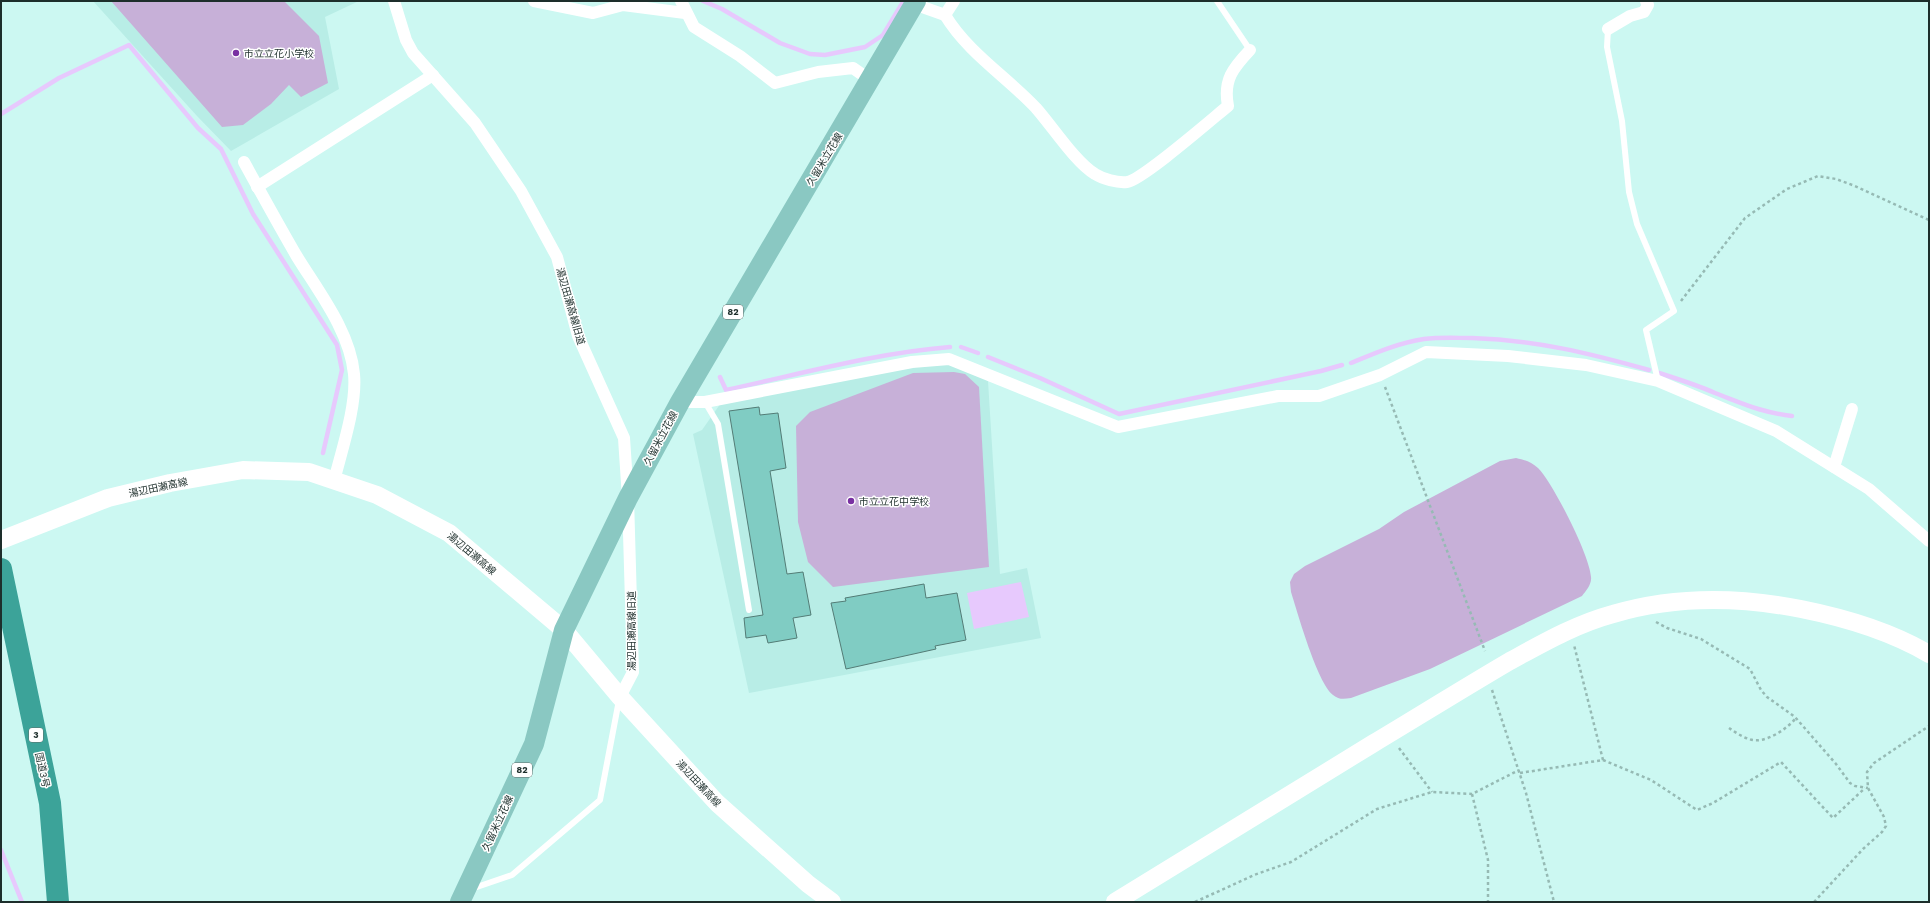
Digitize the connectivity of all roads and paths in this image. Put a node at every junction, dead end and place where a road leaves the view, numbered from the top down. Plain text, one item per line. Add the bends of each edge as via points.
1 (394, 1) edge
2 (534, 1) edge
3 (681, 1) edge
4 (954, 1) edge
5 (1217, 1) edge
6 (1646, 1) edge
7 (915, 3) edge
8 (685, 13) junction
9 (946, 15) junction
10 (1608, 29) joint
11 (1250, 50) joint
12 (433, 75) junction
13 (870, 80) junction
14 (244, 162) dead end
15 (258, 187) junction
16 (1929, 220) edge
17 (1674, 311) junction
18 (1380, 375) junction
19 (1658, 381) junction
20 (680, 402) junction
21 (705, 402) junction
22 (1852, 409) dead end
23 (1834, 467) junction
24 (334, 481) junction
25 (628, 498) junction
26 (1, 540) edge
27 (1929, 541) edge
28 (1, 569) edge
29 (749, 610) dead end
30 (1652, 619) dead end
31 (564, 630) junction
32 (1573, 643) dead end
33 (1484, 651) dead end
34 (1929, 654) edge
35 (1487, 674) junction
36 (620, 697) junction
37 (1796, 718) junction
38 (1929, 726) edge
39 (1729, 728) dead end
40 (1399, 748) dead end
41 (1603, 760) junction
42 (1519, 772) junction
43 (1866, 788) junction
44 (1432, 792) junction
45 (1472, 794) junction
46 (463, 897) edge
47 (58, 902) edge
48 (832, 902) edge
49 (1115, 902) edge
50 (1195, 902) edge
51 (1488, 902) edge
52 (1554, 902) edge
53 (1814, 902) edge

1 - 12 street, 湯辺田瀬高線旧道 via 406,40 413,53
2 - 8 street via 593,13 624,5
3 - 8 street
4 - 9 street
5 - 11 lane
6 - 10 street via 1648,5 1644,12 1630,16
7 - 9 street
7 - 13 main road, 久留米立花線 / 82
8 - 13 street via 694,27 776,83 818,72 853,68
9 - 11 street via 954,28 981,57 1036,108 1077,158 1094,174 1106,180 1127,182 1146,171 1228,106 1226,93 1231,70
10 - 17 lane via 1607,47 1622,121 1629,192 1637,224
12 - 15 street
12 - 25 street, 湯辺田瀬高線旧道 via 475,123 521,191 557,257 578,336 624,438
13 - 20 main road, 久留米立花線 / 82
14 - 15 street
15 - 24 street via 343,332 351,352 354,396
16 - 17 path via 1855,186 1818,176 1787,189 1745,218
17 - 19 lane via 1646,330
18 - 19 street via 1426,352 1508,356 1586,365
18 - 21 street via 1319,396 1278,396 1118,426 949,359 912,362
18 - 33 path
19 - 23 street via 1776,431
20 - 21 street
20 - 25 main road, 久留米立花線 / 82
21 - 29 lane via 718,424
22 - 23 street
23 - 27 street via 1869,489
24 - 26 main road, 湯辺田瀬高線 via 308,472 243,470 170,483 108,498
24 - 31 main road, 湯辺田瀬高線 via 377,495 449,533
25 - 31 main road, 久留米立花線 / 82
25 - 36 street, 湯辺田瀬高線旧道 via 633,672
28 - 47 highway, 国道3号 / 3 via 50,803
30 - 37 path via 1667,628 1701,639 1750,669 1767,697
31 - 36 main road, 湯辺田瀬高線
31 - 46 main road, 久留米立花線 / 82 via 534,744
32 - 41 path
34 - 35 main road via 1912,644 1860,623 1747,600 1713,600 1650,606 1613,614 1576,627
35 - 42 path
35 - 49 main road
36 - 46 lane via 600,800 512,875
36 - 48 main road, 湯辺田瀬高線 via 716,803
37 - 39 path via 1788,728 1762,740 1750,740
37 - 43 path via 1850,783
38 - 43 path via 1874,763 1867,772
40 - 44 path
41 - 42 path
41 - 43 path via 1651,780 1697,810 1713,804 1781,762 1833,818
42 - 45 path
42 - 52 path
43 - 53 path via 1884,817 1886,826
44 - 45 path
44 - 50 path via 1376,810 1291,862 1254,875
45 - 51 path via 1488,860

